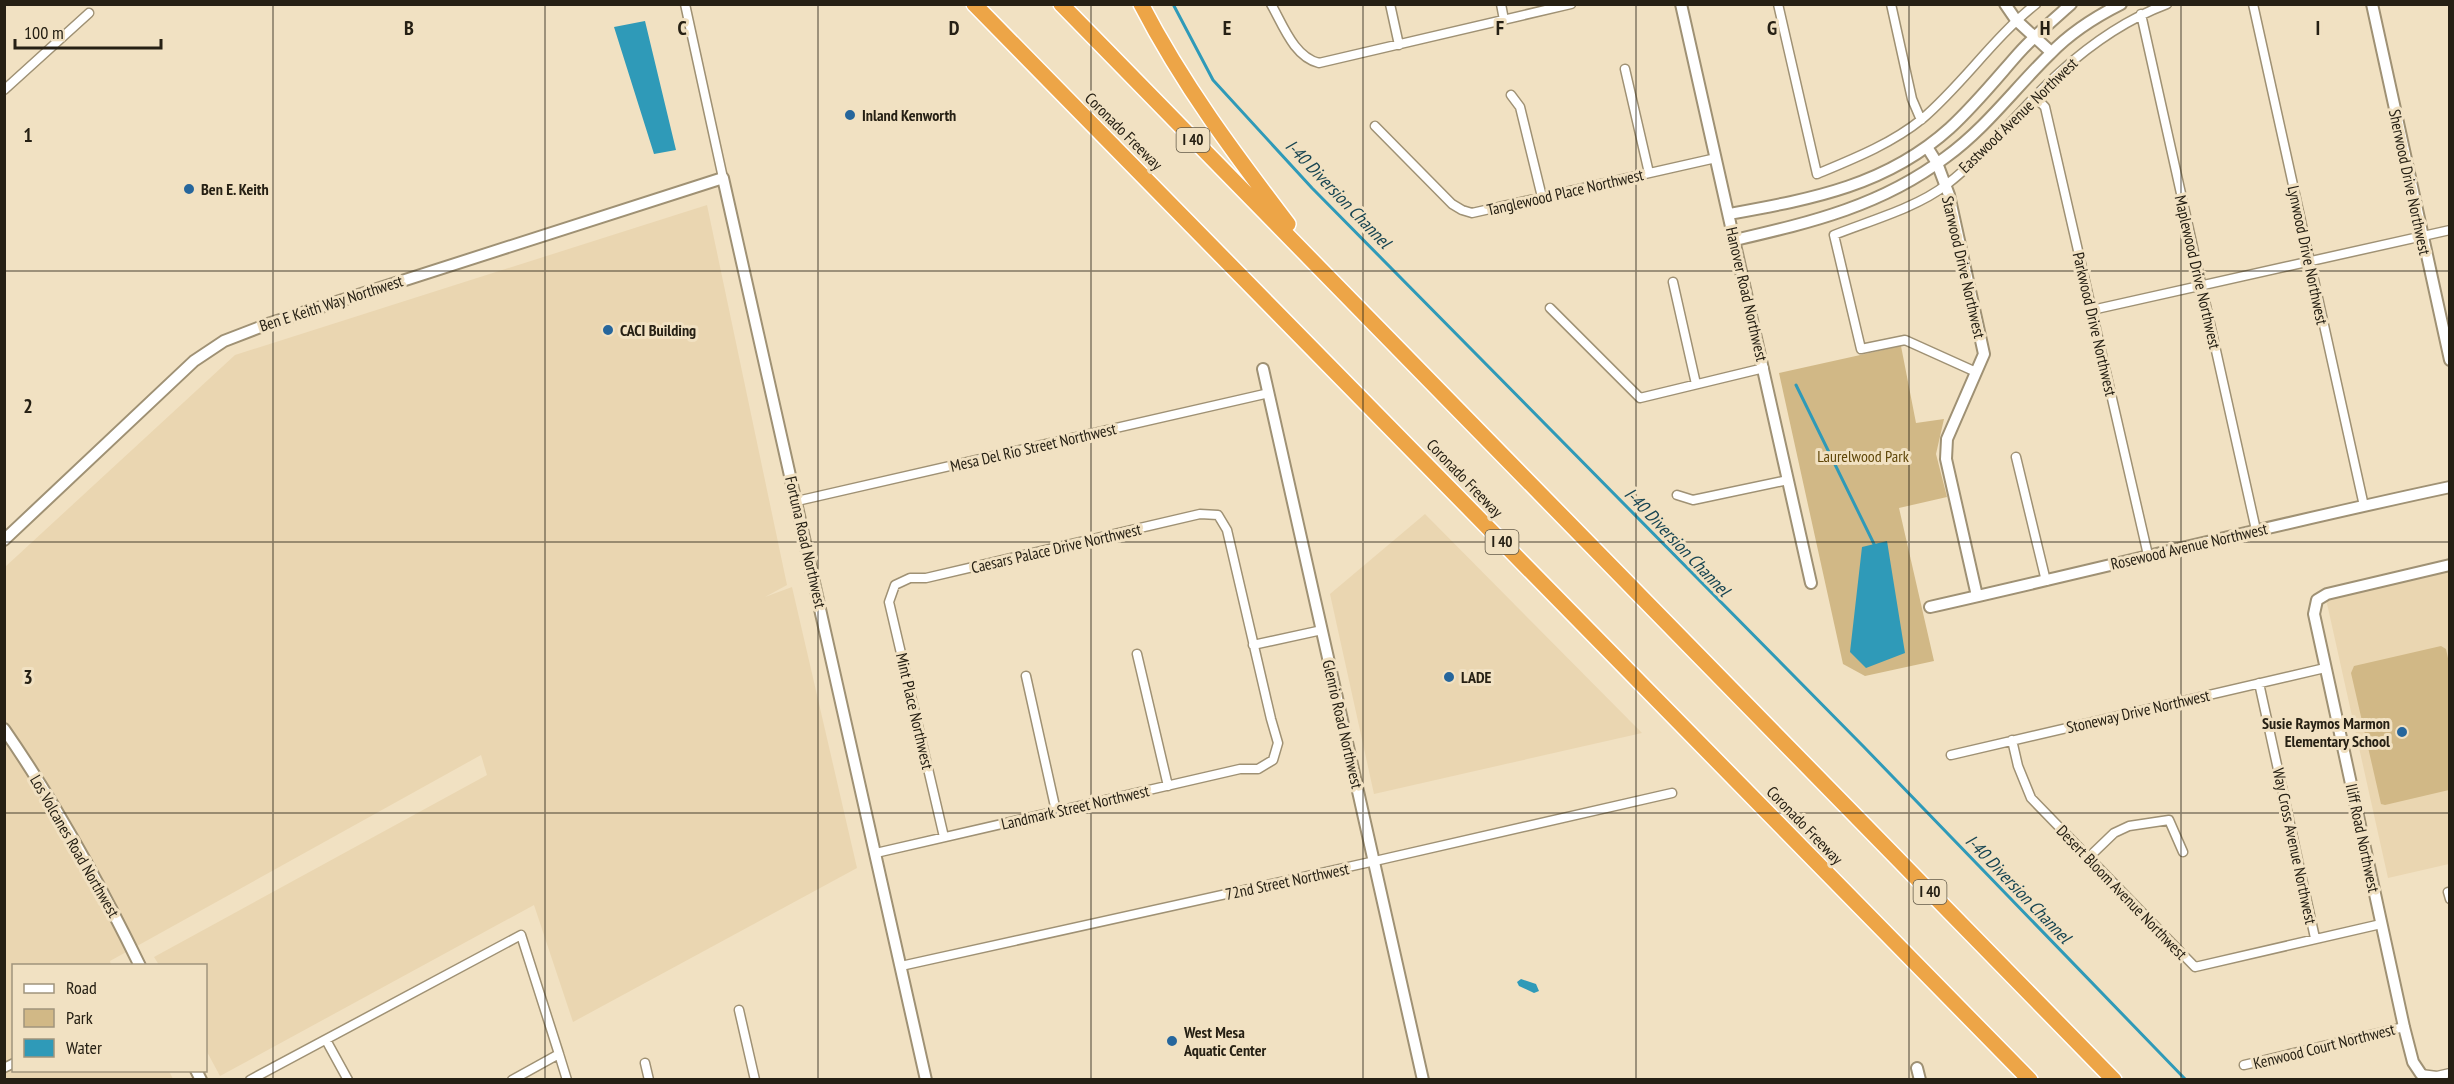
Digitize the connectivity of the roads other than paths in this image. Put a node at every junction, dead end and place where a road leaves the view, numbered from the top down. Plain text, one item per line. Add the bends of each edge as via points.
1 (685, 4) edge
2 (974, 4) edge
3 (1061, 4) edge
4 (1141, 4) edge
5 (1271, 4) edge
6 (1390, 4) edge
7 (1501, 4) edge
8 (1571, 4) edge
9 (1681, 4) edge
10 (1778, 4) edge
11 (1891, 4) edge
12 (2005, 4) edge
13 (2036, 4) edge
14 (2071, 4) edge
15 (2121, 4) edge
16 (2167, 4) edge
17 (2253, 4) edge
18 (2372, 4) edge
19 (89, 13) dead end
20 (2141, 14) junction
21 (1504, 20) junction
22 (2016, 20) junction
23 (2035, 37) junction
24 (1399, 45) junction
25 (2051, 52) junction
26 (1625, 69) dead end
27 (4, 90) edge
28 (1511, 95) dead end
29 (2035, 97) junction
30 (1921, 120) junction
31 (1375, 126) dead end
32 (1927, 147) junction
33 (1716, 158) junction
34 (1937, 163) junction
35 (1649, 173) junction
36 (723, 178) junction
37 (1945, 185) junction
38 (1542, 197) junction
39 (1729, 214) junction
40 (2450, 230) edge
41 (2421, 236) junction
42 (1735, 240) junction
43 (2310, 262) junction
44 (1326, 275) junction
45 (1673, 282) dead end
46 (2201, 286) junction
47 (1550, 308) dead end
48 (2092, 310) junction
49 (2450, 360) edge
50 (1764, 368) junction
51 (1263, 369) dead end
52 (1976, 372) junction
53 (1696, 384) junction
54 (1269, 393) junction
55 (2016, 457) dead end
56 (1788, 480) junction
57 (2450, 487) edge
58 (1677, 495) dead end
59 (797, 501) junction
60 (2364, 506) junction
61 (2256, 530) junction
62 (4, 540) edge
63 (2148, 555) junction
64 (2450, 565) edge
65 (2046, 581) junction
66 (1810, 583) dead end
67 (895, 585) joint
68 (1977, 596) junction
69 (1930, 607) dead end
70 (1322, 630) junction
71 (1253, 645) junction
72 (1137, 654) dead end
73 (2325, 668) junction
74 (1026, 676) dead end
75 (2259, 683) junction
76 (4, 729) edge
77 (2012, 740) junction
78 (1951, 755) dead end
79 (1168, 786) junction
80 (1672, 793) dead end
81 (1056, 811) junction
82 (944, 837) junction
83 (2183, 852) dead end
84 (876, 854) junction
85 (2088, 858) junction
86 (1375, 861) junction
87 (2381, 924) junction
88 (2314, 938) junction
89 (139, 964) edge
90 (901, 966) junction
91 (739, 1010) dead end
92 (2404, 1027) junction
93 (326, 1040) junction
94 (559, 1054) junction
95 (645, 1063) dead end
96 (2244, 1065) dead end
97 (1917, 1068) dead end
98 (2450, 1073) edge
99 (2421, 1074) joint
100 (250, 1080) edge
101 (348, 1080) edge
102 (512, 1080) edge
103 (567, 1080) edge
104 (649, 1080) edge
105 (755, 1080) edge
106 (926, 1080) edge
107 (1423, 1080) edge
108 (1920, 1080) edge
109 (2030, 1080) edge
110 (2114, 1080) edge

1 - 36 street, Fortuna Road Northwest
2 - 109 highway, Coronado Freeway / I 40
3 - 44 highway, I 40
4 - 44 highway via 1216,129
5 - 24 street via 1301,54 1310,61 1319,63
6 - 24 street
7 - 21 street
8 - 21 street
9 - 33 street, Hanover Road Northwest
10 - 30 street via 1817,174 1868,153
11 - 30 street via 1912,99
12 - 22 street
13 - 22 street
14 - 23 street
15 - 25 street via 2094,18
16 - 20 street, Eastwood Avenue Northwest
17 - 43 street, Lynwood Drive Northwest
18 - 41 street, Sherwood Drive Northwest
19 - 27 street
20 - 29 street, Eastwood Avenue Northwest via 2085,51
20 - 46 street, Maplewood Drive Northwest
21 - 24 street
22 - 23 street
22 - 30 street
23 - 25 street
23 - 32 street via 1974,105
25 - 34 street via 1988,120
26 - 35 street
28 - 38 street via 1520,107
29 - 37 street, Eastwood Avenue Northwest via 1992,144
29 - 48 street, Parkwood Drive Northwest via 2045,107
31 - 38 street, Tanglewood Place Northwest via 1462,210 1472,213
32 - 34 street, Starwood Drive Northwest
32 - 39 street via 1868,181 1810,199
33 - 35 street, Tanglewood Place Northwest
33 - 39 street, Hanover Road Northwest
34 - 37 street, Starwood Drive Northwest
34 - 42 street via 1894,190 1852,209
35 - 38 street, Tanglewood Place Northwest
36 - 59 street, Fortuna Road Northwest
36 - 62 street, Ben E Keith Way Northwest via 289,316 224,342 194,361
37 - 52 street, Starwood Drive Northwest via 1984,354
37 - 52 street, Eastwood Avenue Northwest via 1923,199 1834,235 1861,350 1905,340
39 - 42 street, Hanover Road Northwest
40 - 41 street
41 - 43 street
41 - 49 street, Sherwood Drive Northwest
42 - 50 street, Hanover Road Northwest
43 - 46 street
43 - 60 street, Lynwood Drive Northwest
44 - 110 highway, I 40
45 - 53 street
46 - 48 street
46 - 61 street, Maplewood Drive Northwest
47 - 53 street via 1640,398
48 - 63 street, Parkwood Drive Northwest
50 - 53 street
50 - 56 street, Hanover Road Northwest
51 - 54 street, Glenrio Road Northwest
52 - 68 street, Starwood Drive Northwest via 1947,439 1946,459
54 - 59 street, Mesa Del Rio Street Northwest
54 - 70 street, Glenrio Road Northwest
55 - 65 street
56 - 58 street via 1694,500
56 - 66 street, Hanover Road Northwest
57 - 60 street, Rosewood Avenue Northwest
59 - 84 street, Fortuna Road Northwest
60 - 61 street, Rosewood Avenue Northwest
61 - 63 street, Rosewood Avenue Northwest
63 - 65 street, Rosewood Avenue Northwest
64 - 73 street, Iliff Road Northwest via 2327,594 2317,600 2314,614
65 - 68 street, Rosewood Avenue Northwest
67 - 71 street, Caesars Palace Drive Northwest via 910,578 948,573 1200,514 1218,515 1227,530
67 - 82 street, Mint Place Northwest via 889,602
68 - 69 street, Rosewood Avenue Northwest
70 - 71 street
70 - 86 street, Glenrio Road Northwest
71 - 79 street, Landmark Street Northwest via 1278,743 1273,760 1258,769 1240,769
72 - 79 street
73 - 75 street, Stoneway Drive Northwest
73 - 87 street, Iliff Road Northwest
74 - 81 street
75 - 77 street, Stoneway Drive Northwest
75 - 88 street, Way Cross Avenue Northwest
76 - 89 street, Los Volcanes Road Northwest via 64,822
77 - 78 street, Stoneway Drive Northwest
77 - 85 street, Desert Bloom Avenue Northwest via 2031,798
79 - 81 street, Landmark Street Northwest
80 - 86 street, 72nd Street Northwest
81 - 82 street, Landmark Street Northwest
82 - 84 street, Landmark Street Northwest
83 - 85 street via 2169,820 2129,826 2114,833
84 - 90 street, Fortuna Road Northwest
85 - 88 street, Desert Bloom Avenue Northwest via 2195,967
86 - 90 street, 72nd Street Northwest
86 - 107 street, Glenrio Road Northwest
87 - 88 street
87 - 92 street, Iliff Road Northwest
90 - 106 street, Fortuna Road Northwest
91 - 105 street
92 - 96 street, Kenwood Court Northwest
92 - 99 street, Iliff Road Northwest via 2413,1062
93 - 94 street via 520,935
93 - 100 street
93 - 101 street
94 - 102 street
94 - 103 street
95 - 104 street
97 - 108 street
98 - 99 street

